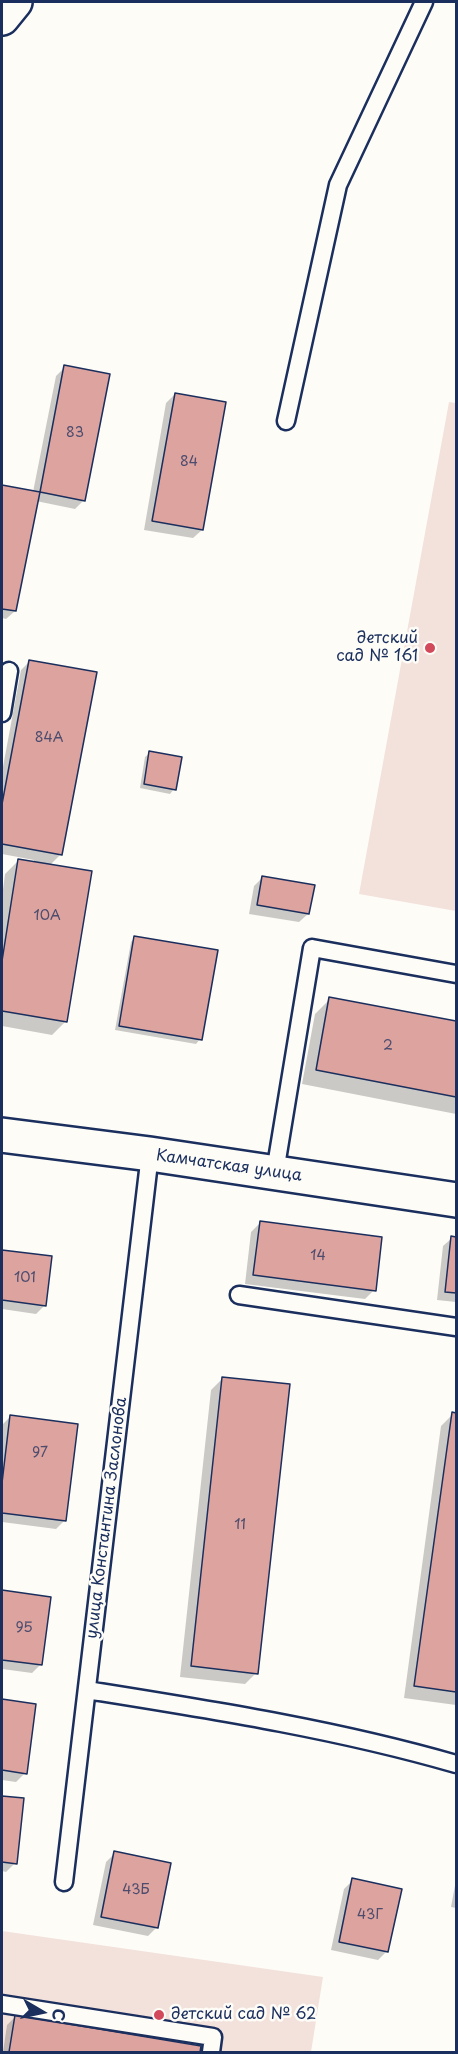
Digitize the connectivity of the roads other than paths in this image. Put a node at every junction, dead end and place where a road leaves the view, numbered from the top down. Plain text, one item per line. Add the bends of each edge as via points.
1 (15, 2) edge
2 (424, 2) edge
3 (2, 18) edge
4 (286, 421) dead end
5 (9, 671) dead end
6 (2, 712) edge
7 (456, 974) edge
8 (2, 1135) edge
9 (150, 1154) junction
10 (275, 1172) junction
11 (456, 1200) edge
12 (238, 1295) dead end
13 (456, 1327) edge
14 (87, 1690) junction
15 (456, 1764) edge
16 (64, 1882) dead end
17 (2, 2004) edge
18 (211, 2052) edge

1 - 3 street
2 - 4 lane via 338,185
5 - 6 lane
7 - 10 lane via 312,948
8 - 9 street, Камчатская улица
9 - 10 street, Камчатская улица
9 - 14 lane, улица Константина Заслонова
10 - 11 street, Камчатская улица
12 - 13 lane
14 - 15 lane via 282,1721 381,1742
14 - 16 lane, улица Константина Заслонова
17 - 18 lane via 213,2037

